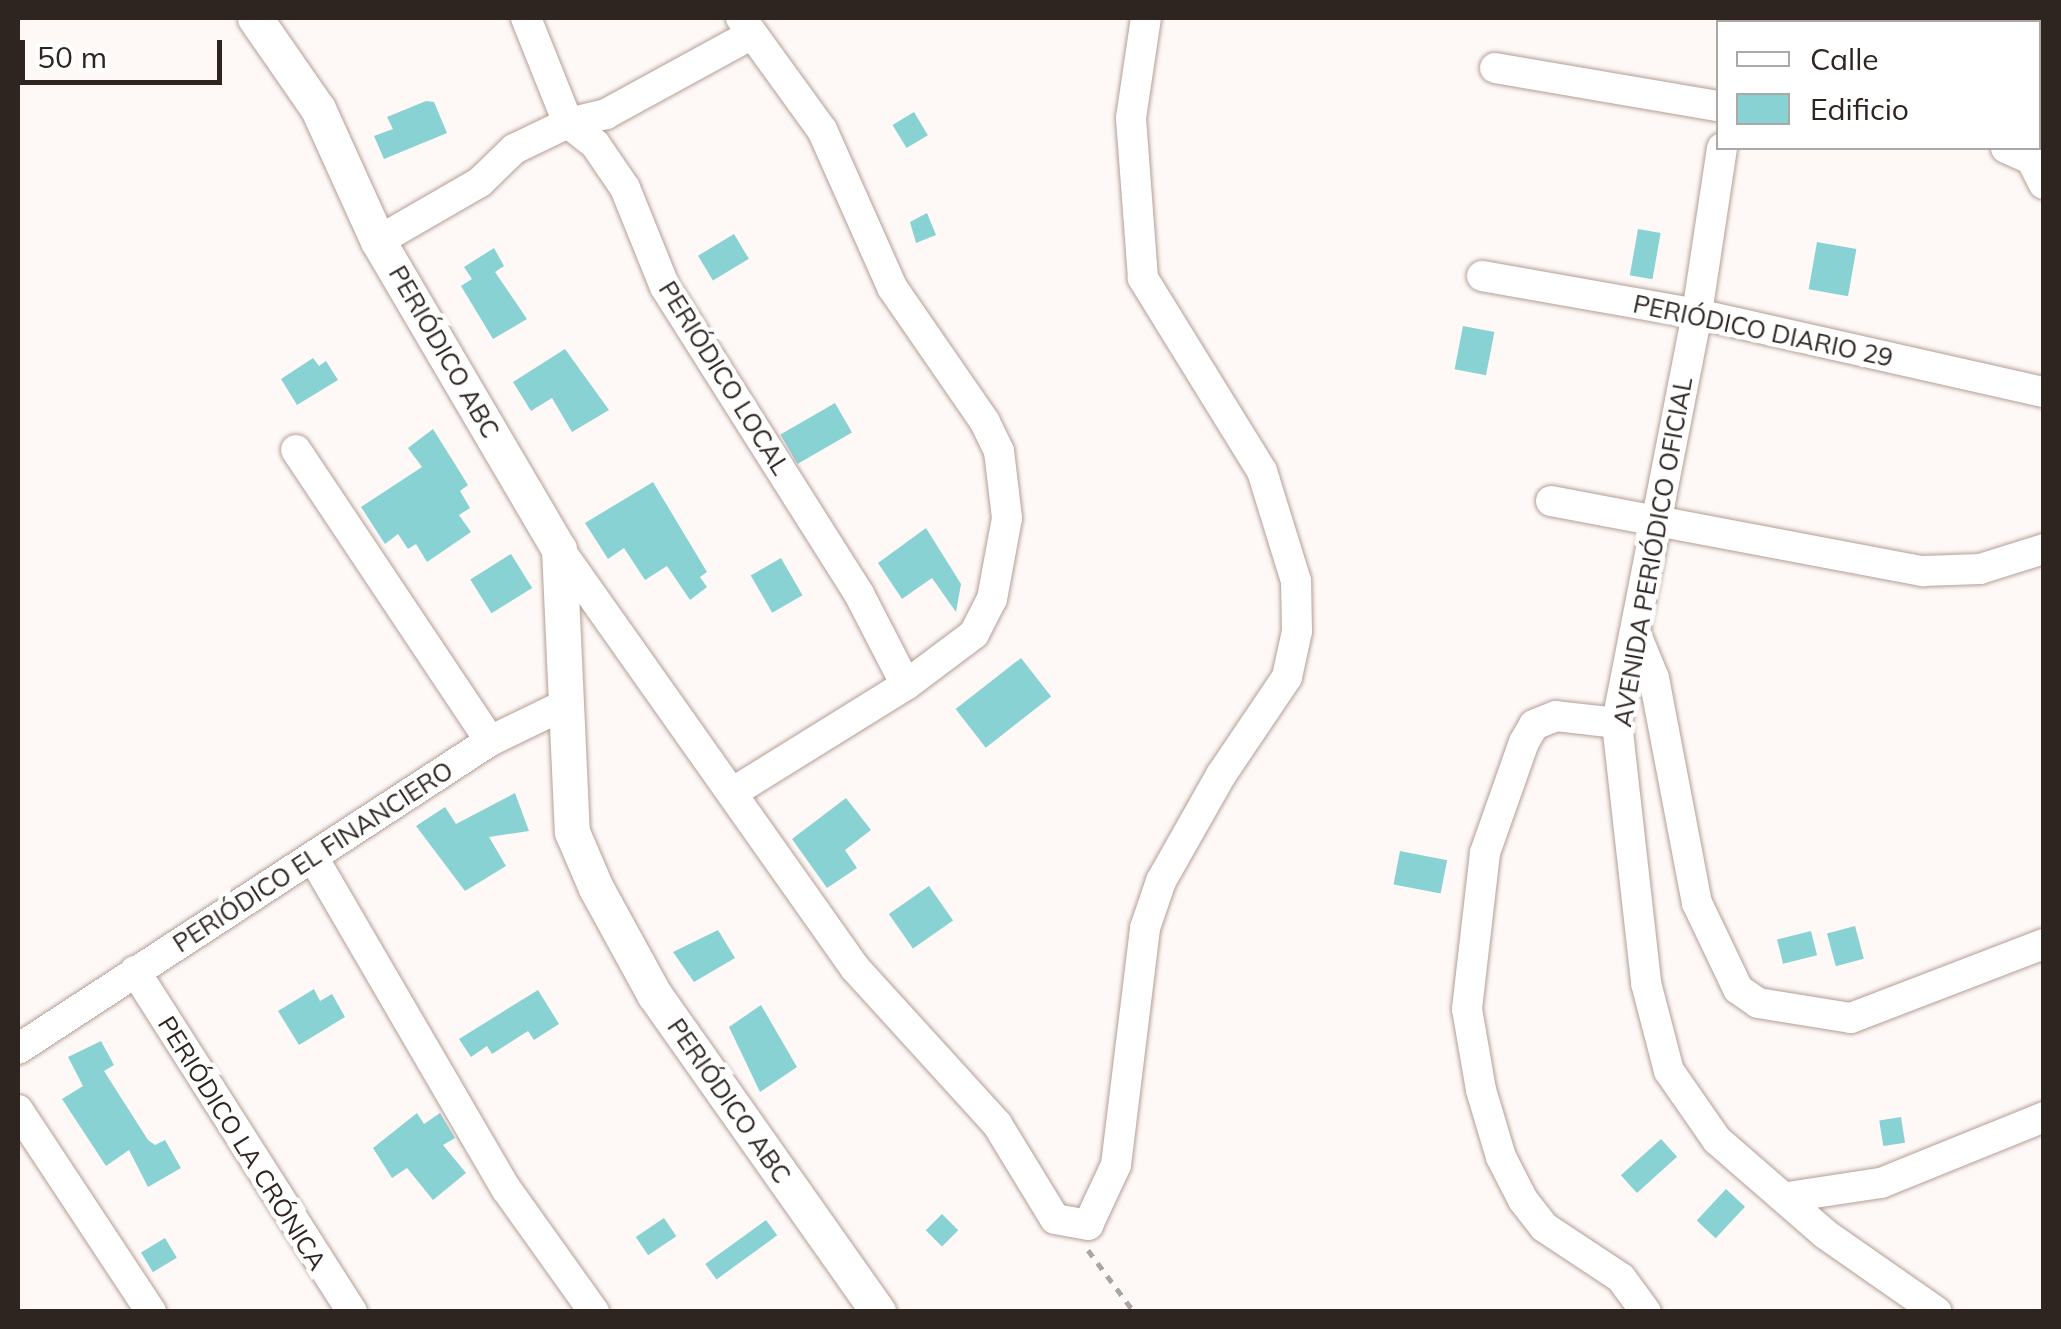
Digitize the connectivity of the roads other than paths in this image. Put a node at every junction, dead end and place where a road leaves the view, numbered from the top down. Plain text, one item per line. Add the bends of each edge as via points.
1 (255, 18) edge
2 (526, 18) edge
3 (1146, 18) edge
4 (745, 26) edge
5 (1494, 68) dead end
6 (1716, 106) edge
7 (568, 123) junction
8 (1722, 150) edge
9 (2011, 150) edge
10 (2044, 184) edge
11 (378, 242) junction
12 (1482, 276) dead end
13 (1698, 314) junction
14 (2044, 392) edge
15 (296, 450) dead end
16 (1551, 501) dead end
17 (1656, 519) junction
18 (560, 549) junction
19 (2044, 549) edge
20 (1635, 632) junction
21 (906, 685) junction
22 (562, 706) junction
23 (1617, 723) junction
24 (490, 741) junction
25 (735, 792) junction
26 (314, 859) junction
27 (2044, 944) edge
28 (135, 971) junction
29 (18, 1049) edge
30 (18, 1110) edge
31 (2036, 1129) edge
32 (1788, 1197) junction
33 (151, 1312) edge
34 (352, 1312) edge
35 (594, 1312) edge
36 (878, 1312) edge
37 (1646, 1312) edge
38 (1937, 1312) edge

1 - 11 street, PERIÓDICO ABC via 318,109
2 - 7 street, PERIÓDICO LOCAL
3 - 25 street via 1131,118 1143,278 1262,470 1296,581 1298,631 1287,677 1220,775 1161,881 1145,928 1116,1165 1088,1225 1070,1227 1055,1219 997,1124 855,968
4 - 7 street via 606,114
4 - 21 street via 822,130 892,287 999,451 1007,518 992,600 974,634
5 - 6 street
7 - 11 street via 514,149 480,182
7 - 21 street, PERIÓDICO LOCAL via 595,144 625,188 665,287 859,594
8 - 13 street, AVENIDA PERIÓDICO OFICIAL
9 - 10 street via 2031,159
11 - 18 street, PERIÓDICO ABC
12 - 13 street, PERIÓDICO DIARIO 29
13 - 14 street, PERIÓDICO DIARIO 29
13 - 17 street, AVENIDA PERIÓDICO OFICIAL
15 - 24 street
16 - 17 street
17 - 19 street via 1923,571 1980,569
17 - 20 street, AVENIDA PERIÓDICO OFICIAL
18 - 22 street, PERIÓDICO ABC
18 - 25 street
20 - 23 street, AVENIDA PERIÓDICO OFICIAL
20 - 27 street via 1654,678 1696,903 1738,989 1758,1002 1851,1018
21 - 25 street
22 - 24 street
22 - 36 street, PERIÓDICO ABC via 572,832 596,888 654,994
23 - 32 street, AVENIDA PERIÓDICO OFICIAL via 1646,983 1663,1054 1684,1099 1717,1140
23 - 37 street via 1556,716 1534,726 1524,742 1485,853 1467,1009 1500,1157 1523,1200 1544,1228 1620,1278
24 - 26 street, PERIÓDICO EL FINANCIERO
26 - 28 street, PERIÓDICO EL FINANCIERO
26 - 35 street via 507,1190
28 - 29 street, PERIÓDICO EL FINANCIERO
28 - 34 street, PERIÓDICO LA CRÓNICA
30 - 33 street
31 - 32 street via 1881,1183
32 - 38 street, AVENIDA PERIÓDICO OFICIAL via 1825,1234

